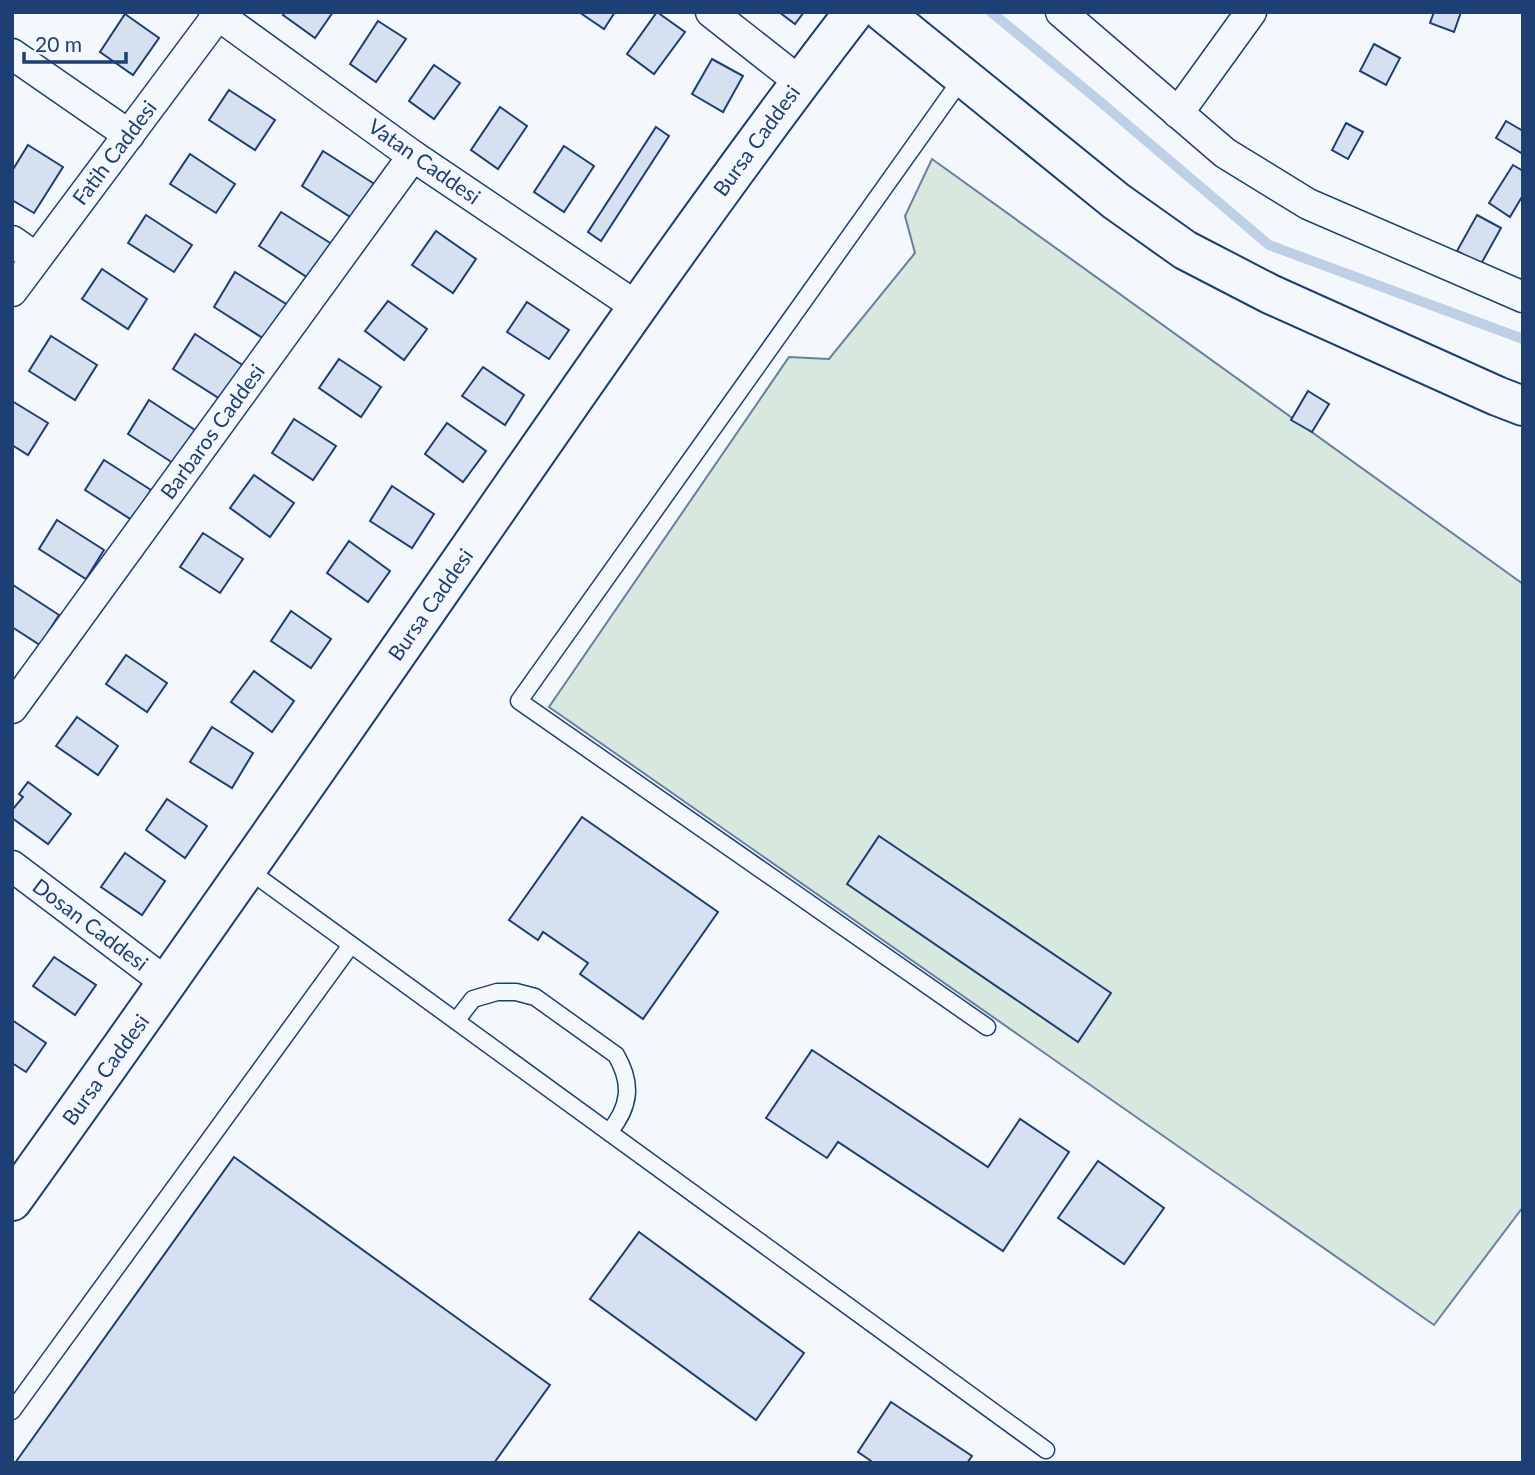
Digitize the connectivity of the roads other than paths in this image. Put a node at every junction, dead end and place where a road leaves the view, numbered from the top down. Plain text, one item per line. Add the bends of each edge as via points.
1 (711, 12) edge
2 (854, 12) edge
3 (883, 12) edge
4 (1061, 12) edge
5 (1251, 12) edge
6 (216, 13) edge
7 (12, 54) edge
8 (963, 77) junction
9 (800, 82) junction
10 (1178, 113) junction
11 (129, 135) junction
12 (413, 156) junction
13 (12, 241) edge
14 (36, 258) junction
15 (1520, 290) edge
16 (12, 291) edge
17 (637, 307) junction
18 (1523, 405) edge
19 (12, 708) edge
20 (12, 866) edge
21 (247, 869) junction
22 (351, 945) junction
23 (168, 984) junction
24 (456, 1021) junction
25 (987, 1027) dead end
26 (609, 1132) junction
27 (12, 1201) edge
28 (12, 1411) edge
29 (1046, 1450) dead end

1 - 9 street
2 - 9 main road, Bursa Caddesi
3 - 8 main road
4 - 10 street
5 - 10 street
6 - 11 street, Fatih Caddesi
6 - 12 street, Vatan Caddesi
7 - 11 street
8 - 18 main road via 1116,201 1185,250 1270,294
8 - 25 lane via 519,701
9 - 17 main road, Bursa Caddesi
10 - 15 street via 1225,153 1308,204
11 - 14 street, Fatih Caddesi
12 - 17 street, Vatan Caddesi
12 - 19 street, Barbaros Caddesi
13 - 14 street
14 - 16 street, Fatih Caddesi
17 - 21 main road, Bursa Caddesi
20 - 23 street, Dosan Caddesi
21 - 22 lane
21 - 23 main road, Bursa Caddesi
22 - 24 lane
22 - 28 lane
23 - 27 main road, Bursa Caddesi
24 - 26 lane
24 - 26 lane via 473,999 516,992 535,997 616,1055 624,1068 627,1097
26 - 29 lane

